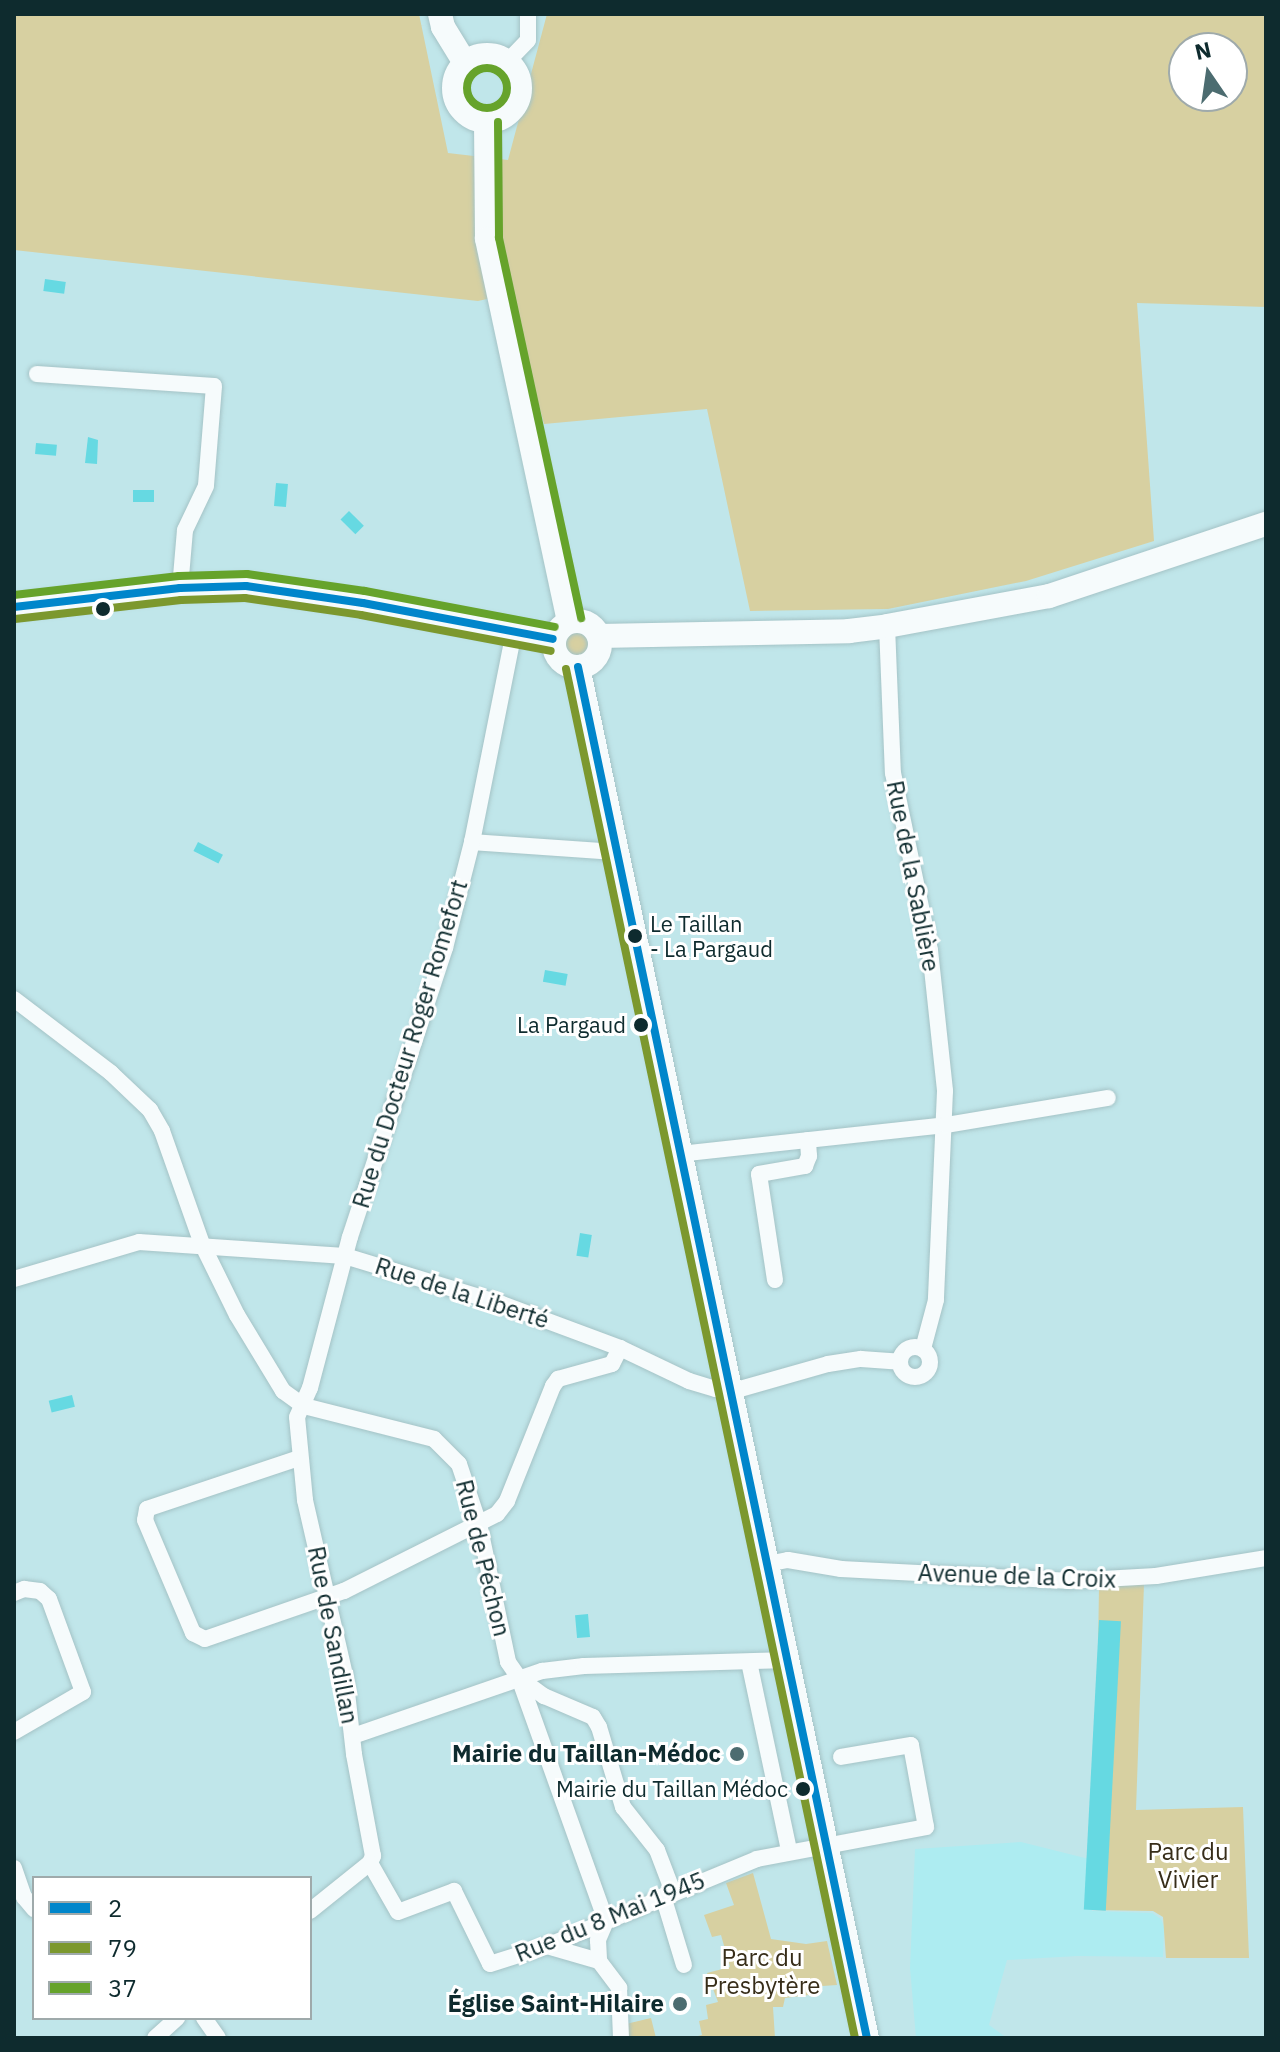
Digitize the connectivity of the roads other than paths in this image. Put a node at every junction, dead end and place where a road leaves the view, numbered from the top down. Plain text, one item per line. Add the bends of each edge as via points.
1 (440, 14) edge
2 (528, 14) edge
3 (507, 62) junction
4 (465, 63) junction
5 (486, 122) junction
6 (37, 374) dead end
7 (1266, 524) edge
8 (180, 588) junction
9 (14, 607) edge
10 (887, 626) junction
11 (561, 630) junction
12 (514, 631) junction
13 (599, 636) junction
14 (578, 667) junction
15 (472, 842) junction
16 (615, 852) junction
17 (14, 999) edge
18 (1108, 1098) dead end
19 (946, 1125) junction
20 (808, 1140) junction
21 (679, 1154) junction
22 (202, 1244) junction
23 (345, 1256) junction
24 (14, 1279) edge
25 (775, 1280) dead end
26 (620, 1348) junction
27 (923, 1349) junction
28 (900, 1362) junction
29 (730, 1390) junction
30 (304, 1406) junction
31 (299, 1458) junction
32 (479, 1524) junction
33 (1266, 1558) edge
34 (767, 1564) junction
35 (14, 1593) edge
36 (327, 1596) junction
37 (788, 1660) junction
38 (749, 1662) junction
39 (519, 1678) junction
40 (14, 1732) edge
41 (353, 1736) junction
42 (841, 1757) dead end
43 (826, 1843) junction
44 (789, 1850) junction
45 (370, 1863) junction
46 (14, 1868) edge
47 (668, 1894) junction
48 (32, 1907) edge
49 (312, 1909) edge
50 (606, 1921) junction
51 (547, 1946) junction
52 (599, 1961) junction
53 (684, 1965) dead end
54 (175, 2020) edge
55 (205, 2020) edge
56 (155, 2038) edge
57 (218, 2038) edge
58 (621, 2038) edge
59 (867, 2038) edge

1 - 4 main road
2 - 3 street via 528,40
3 - 4 main road via 482,55
3 - 5 main road via 520,86 516,104
4 - 5 main road via 454,95 468,115
5 - 11 main road via 487,239
6 - 8 street via 214,386 206,486 185,530
7 - 10 main road via 1049,596
8 - 9 main road
8 - 12 main road via 246,586
10 - 13 main road
10 - 19 street, Rue de la Sablière via 893,773 930,950
11 - 12 main road
11 - 13 main road via 588,623
11 - 14 main road via 558,658
12 - 15 street, Rue du Docteur Roger Romefort
13 - 14 main road via 598,655
14 - 16 main road
15 - 16 street
15 - 23 street, Rue du Docteur Roger Romefort via 445,948
16 - 21 main road
17 - 22 street, Rue de Péchon via 111,1073 150,1110
18 - 19 street
19 - 20 street
19 - 27 street, Rue de la Sablière via 936,1300
20 - 21 street
20 - 25 street via 805,1166 759,1174
21 - 29 main road
22 - 23 street, Rue de la Liberté
22 - 24 street, Rue de la Liberté via 139,1242
22 - 30 street, Rue de Péchon via 283,1391
23 - 26 street, Rue de la Liberté via 502,1304
23 - 30 street, Rue du Docteur Roger Romefort
26 - 29 street, Rue de la Liberté via 689,1381
26 - 32 street via 612,1364 558,1379 507,1501
27 - 28 street via 907,1349
27 - 28 street via 930,1361 925,1373 912,1377
28 - 29 street, Rue de la Liberté via 861,1359 828,1364
29 - 34 main road
30 - 31 street, Rue de Sandillan via 297,1417
30 - 32 street, Rue de Péchon via 434,1439 459,1464
31 - 36 street, Rue de Sandillan
31 - 36 street via 147,1509 145,1520 188,1624 205,1639
32 - 36 street
32 - 39 street, Rue de Péchon via 508,1662
33 - 34 street, Avenue de la Croix via 1147,1577 1067,1581 841,1569 788,1560
34 - 37 main road
35 - 40 street via 40,1591 49,1599 83,1692
36 - 41 street, Rue de Sandillan
37 - 38 street
37 - 43 main road
38 - 39 street via 584,1666
38 - 44 street
39 - 41 street
39 - 47 street via 544,1696 593,1717 623,1807 657,1850
39 - 50 street, Rue de Péchon
41 - 45 street, Rue de Sandillan
42 - 43 street, Rue du 8 Mai 1945 via 911,1745 926,1827
43 - 44 street, Rue du 8 Mai 1945
43 - 59 main road
44 - 47 street, Rue du 8 Mai 1945
45 - 49 street
45 - 51 street, Rue du 8 Mai 1945 via 398,1912 454,1891 490,1964
46 - 48 street
47 - 50 street, Rue du 8 Mai 1945
47 - 53 street
50 - 51 street, Rue du 8 Mai 1945
50 - 52 street via 598,1940
51 - 52 street
52 - 58 street via 619,1988
54 - 56 street
55 - 57 street

